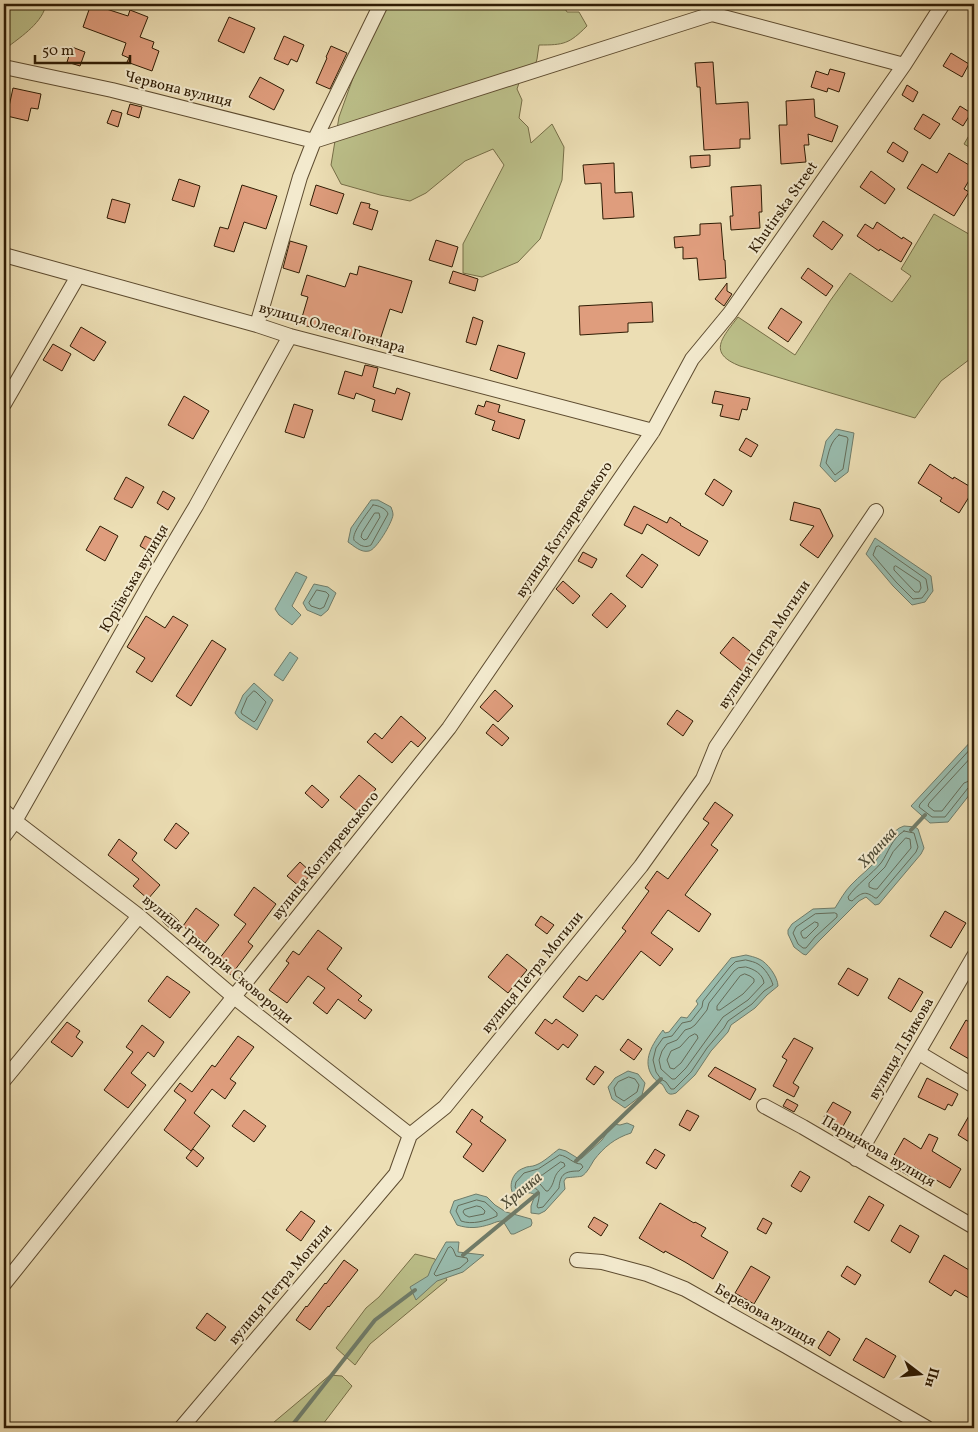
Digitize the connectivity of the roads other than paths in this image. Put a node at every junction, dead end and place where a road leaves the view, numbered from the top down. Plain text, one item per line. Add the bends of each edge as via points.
1 (381, 4) edge
2 (943, 4) edge
3 (714, 9) edge
4 (904, 65) junction
5 (4, 67) edge
6 (314, 141) junction
7 (4, 255) edge
8 (78, 276) junction
9 (257, 325) junction
10 (290, 336) junction
11 (4, 404) edge
12 (653, 431) junction
13 (876, 511) dead end
14 (4, 811) edge
15 (15, 822) junction
16 (4, 836) edge
17 (139, 916) junction
18 (974, 956) edge
19 (234, 997) junction
20 (919, 1053) junction
21 (4, 1080) edge
22 (974, 1086) edge
23 (764, 1106) dead end
24 (410, 1135) junction
25 (856, 1159) junction
26 (974, 1226) edge
27 (577, 1260) dead end
28 (4, 1284) edge
29 (181, 1428) edge
30 (927, 1428) edge

1 - 6 street
2 - 4 street, Khutirska Street
3 - 4 street
3 - 6 street
4 - 12 street, Khutirska Street via 730,313 692,359
5 - 6 street, Червона вулиця via 112,90
6 - 9 street via 300,177
7 - 8 street, вулиця Олеся Гончара
8 - 9 street, вулиця Олеся Гончара
8 - 11 street
9 - 10 street, вулиця Олеся Гончара
10 - 12 street, вулиця Олеся Гончара
10 - 15 street, Юріївська вулиця
12 - 19 street, вулиця Котляревського via 449,728
13 - 24 street, вулиця Петра Могили via 716,747 703,779 642,866 445,1107
14 - 15 street, вулиця Григорія Сковороди
15 - 16 street, Юріївська вулиця
15 - 17 street, вулиця Григорія Сковороди
17 - 19 street, вулиця Григорія Сковороди
17 - 21 street
18 - 20 street, вулиця Л.Бикова
19 - 24 street, вулиця Григорія Сковороди
19 - 28 street, вулиця Котляревського
20 - 22 street
20 - 25 street, вулиця Л.Бикова
23 - 25 street, Парникова вулиця
24 - 29 street, вулиця Петра Могили via 396,1174
25 - 26 street, Парникова вулиця
27 - 30 street, Березова вулиця via 602,1262 685,1289

